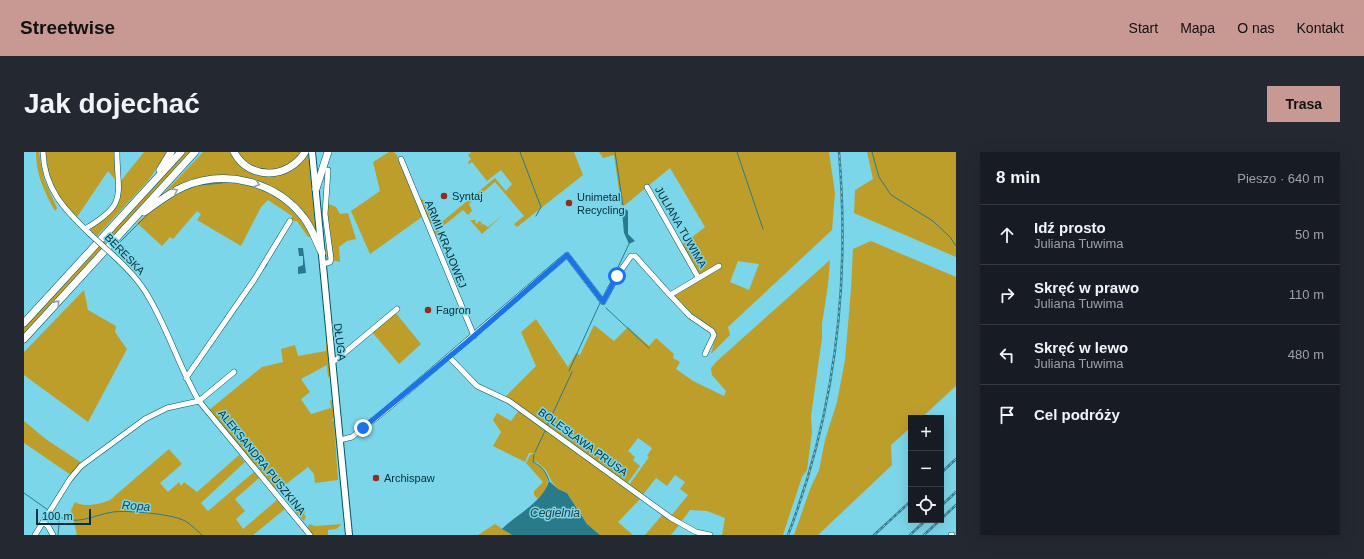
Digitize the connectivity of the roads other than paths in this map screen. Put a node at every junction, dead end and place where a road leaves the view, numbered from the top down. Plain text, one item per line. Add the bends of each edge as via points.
1 (43, 152) edge
2 (118, 152) edge
3 (171, 152) edge
4 (181, 152) edge
5 (195, 152) edge
6 (234, 152) edge
7 (305, 152) edge
8 (312, 152) edge
9 (328, 152) edge
10 (401, 159) dead end
11 (328, 170) dead end
12 (152, 184) junction
13 (647, 187) dead end
14 (316, 189) junction
15 (131, 221) junction
16 (290, 221) dead end
17 (85, 229) junction
18 (322, 253) junction
19 (323, 264) junction
20 (719, 266) dead end
21 (698, 277) junction
22 (670, 295) junction
23 (50, 296) junction
24 (397, 309) dead end
25 (24, 324) edge
26 (31, 332) junction
27 (474, 336) junction
28 (24, 339) edge
29 (705, 354) dead end
30 (449, 357) junction
31 (332, 361) junction
32 (234, 372) dead end
33 (186, 378) junction
34 (199, 401) junction
35 (340, 440) junction
36 (43, 522) junction
37 (35, 535) edge
38 (53, 535) edge
39 (310, 535) edge
40 (349, 535) edge
41 (710, 535) edge

1 - 17 street via 44,169 50,187 62,206
2 - 17 street, BERESKA via 120,192 103,218
3 - 12 highway
4 - 12 highway
5 - 15 highway
6 - 7 highway via 241,162 251,169 270,173 282,172 291,167
8 - 14 main road, DŁUGA
9 - 14 highway
10 - 27 street, ARMII KRAJOWEJ
11 - 19 street via 325,214 331,261
12 - 23 highway
13 - 21 street, JULIANA TUWIMA
14 - 18 main road, DŁUGA
15 -> 18 highway via 184,187 219,179 247,181 277,193 292,204 310,227
26 -> 15 highway
16 - 33 street via 250,286
17 - 33 street, BERESKA, bridge via 129,270 147,295
18 - 19 main road, DŁUGA
19 - 31 main road, DŁUGA
20 - 21 street, JULIANA TUWIMA
21 - 22 street, JULIANA TUWIMA
22 - 27 street via 635,256 631,256 603,302 567,255
22 - 29 street via 690,316 712,331 714,335
23 - 25 highway
23 - 26 highway
24 - 31 street
26 - 28 highway
27 - 30 street
30 - 35 street via 356,434
30 - 41 street, BOLESŁAWA PRUSA via 477,386 509,401 671,518 696,532
31 - 35 main road, DŁUGA
32 - 34 street
33 - 34 street, BERESKA
34 - 36 street via 166,408 154,414 81,466
34 - 39 street, ALEKSANDRA PUSZKINA
35 - 40 main road, DŁUGA
36 - 37 street
36 - 38 street

